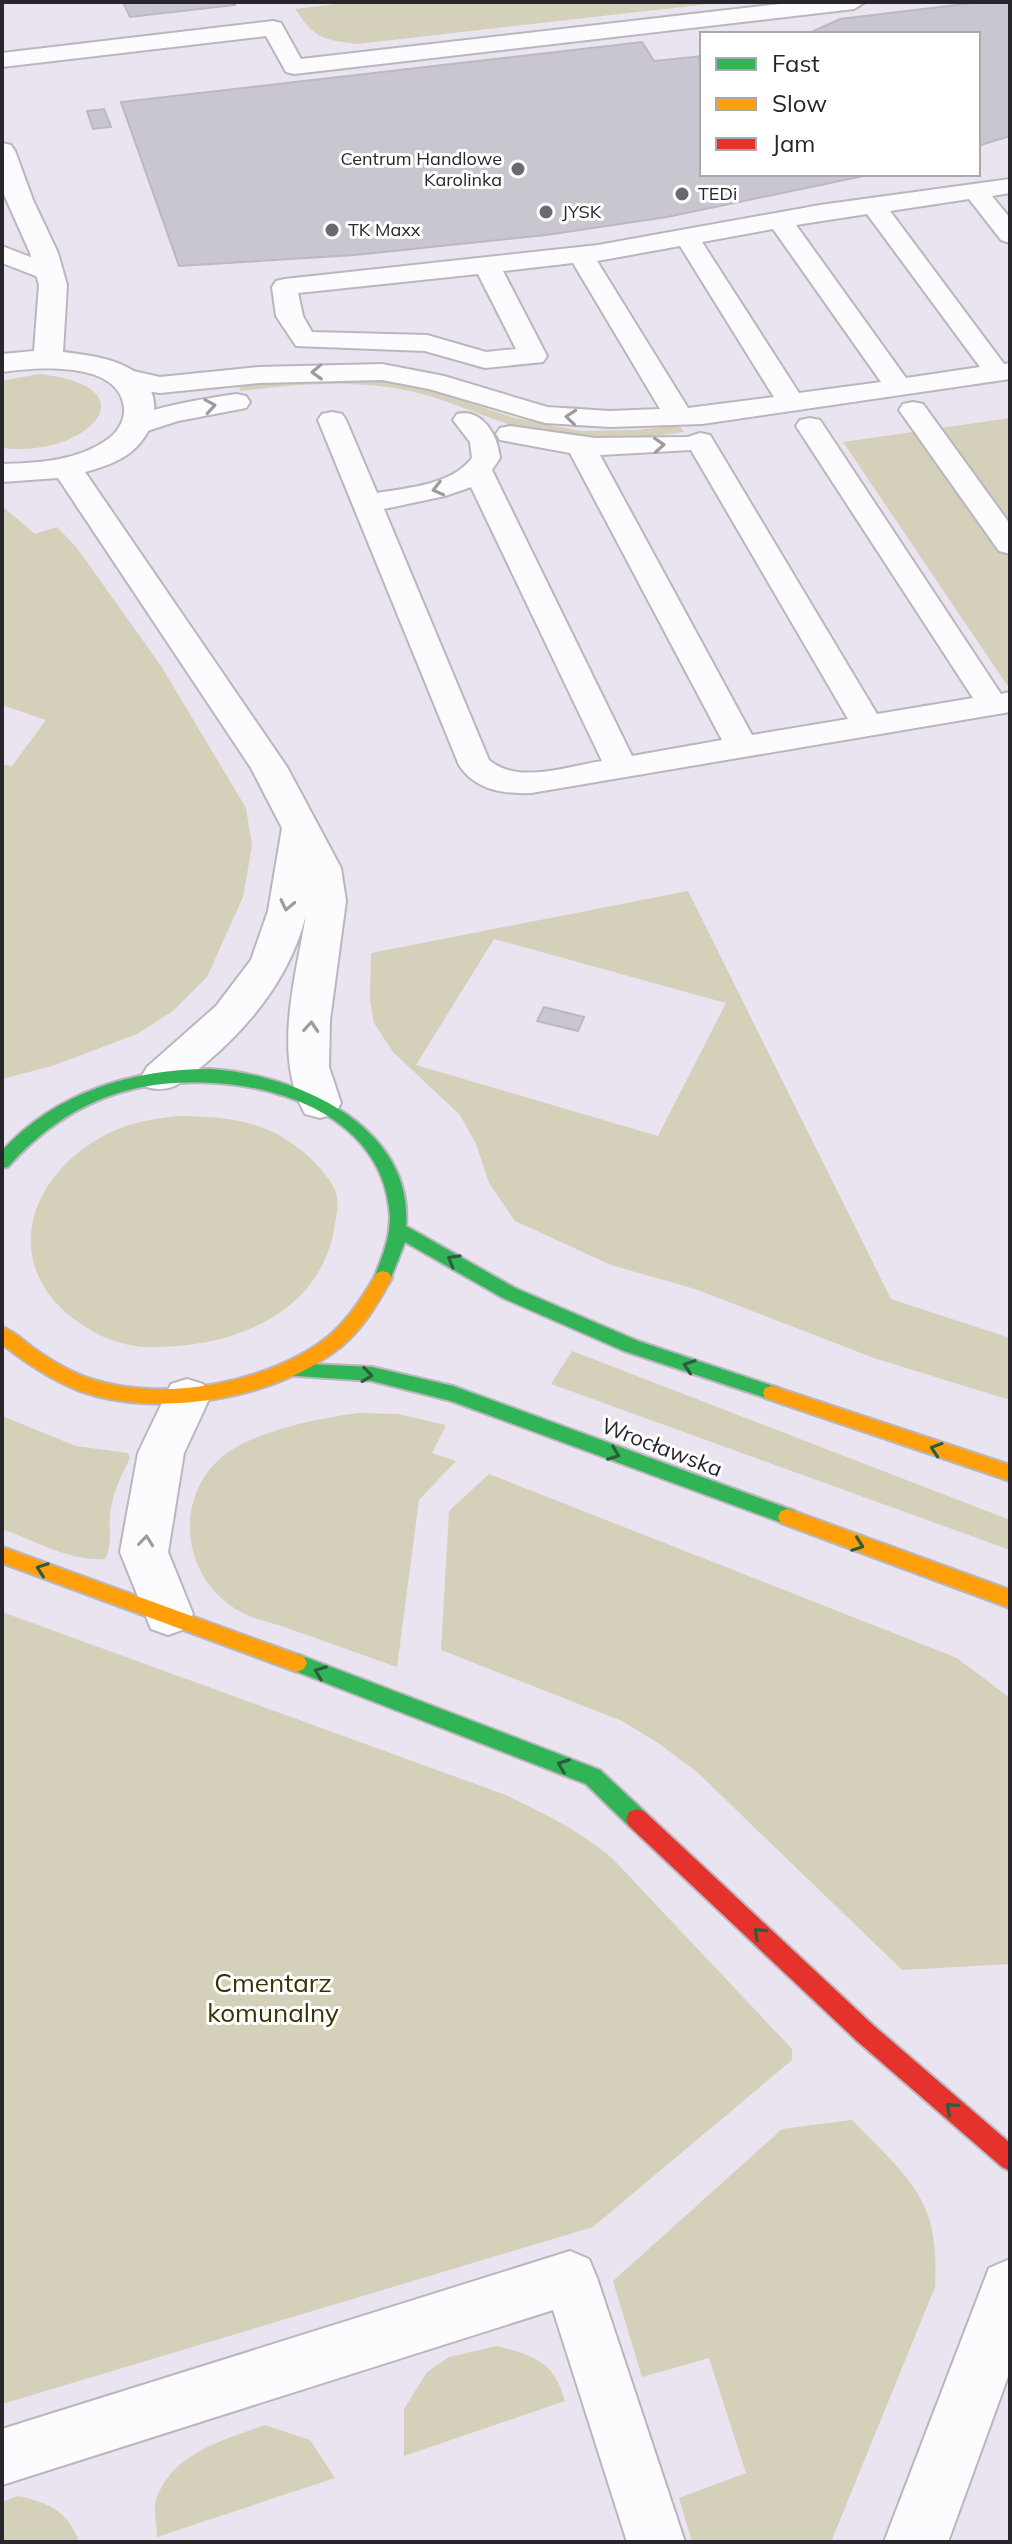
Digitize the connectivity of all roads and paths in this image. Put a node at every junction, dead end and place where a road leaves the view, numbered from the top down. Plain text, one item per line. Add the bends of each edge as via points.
1 (854, 2) edge
2 (2, 60) edge
3 (2, 151) edge
4 (1010, 186) edge
5 (975, 191) junction
6 (873, 205) junction
7 (780, 221) junction
8 (1010, 235) edge
9 (688, 239) junction
10 (2, 254) edge
11 (581, 255) junction
12 (488, 267) junction
13 (50, 273) junction
14 (383, 278) junction
15 (411, 341) junction
16 (48, 358) junction
17 (2, 363) edge
18 (1004, 364) edge
19 (120, 376) junction
20 (892, 378) junction
21 (786, 394) junction
22 (1010, 397) edge
23 (675, 410) junction
24 (913, 410) junction
25 (446, 414) junction
26 (610, 419) junction
27 (332, 420) dead end
28 (810, 426) junction
29 (135, 427) junction
30 (700, 441) junction
31 (581, 446) junction
32 (67, 468) junction
33 (478, 471) junction
34 (2, 473) edge
35 (368, 503) junction
36 (1010, 545) edge
37 (1001, 704) edge
38 (868, 726) junction
39 (742, 747) junction
40 (622, 768) junction
41 (301, 828) junction
42 (161, 1077) junction
43 (320, 1103) junction
44 (13, 1128) dead end
45 (35, 1129) junction
46 (2, 1162) edge
47 (399, 1230) junction
48 (6, 1343) edge
49 (289, 1370) junction
50 (187, 1397) junction
51 (1010, 1473) edge
52 (2, 1555) edge
53 (1009, 1600) edge
54 (168, 1614) junction
55 (1010, 2159) edge
56 (1010, 2289) edge
57 (2, 2457) edge
58 (656, 2542) edge
59 (916, 2542) edge

1 - 2 lane via 294,67 273,28
3 - 13 street
4 - 5 lane
5 - 6 lane
5 - 8 lane
6 - 7 lane
6 - 18 lane
7 - 9 lane
7 - 20 lane
9 - 11 lane
9 - 21 lane
10 - 13 lane
11 - 12 lane
11 - 23 lane
12 - 14 lane
12 - 15 lane via 533,356 485,360
13 - 16 street
14 - 15 lane
14 - 15 lane via 285,287 284,299 305,340
16 - 17 street
16 - 19 street via 99,366
18 - 20 lane
18 - 26 lane via 702,416
26 -> 19 lane via 545,415 382,372 259,375 160,385
19 - 29 street via 138,396
20 - 21 lane
21 - 23 lane
22 - 24 lane
23 - 26 lane
24 - 28 lane
24 - 36 lane
29 -> 25 lane via 198,407 293,396 369,396
25 - 31 lane via 540,441
25 - 33 lane via 482,434 487,451
27 - 35 lane
28 - 30 lane
28 - 37 lane
29 - 32 street via 104,454
31 -> 30 lane
30 - 38 lane
31 - 39 lane
32 - 34 street
32 - 41 street via 269,767
33 -> 35 lane via 449,487
33 - 40 lane
35 - 40 lane via 475,765 498,782 531,783
37 - 38 lane
38 - 39 lane
39 - 40 lane
41 -> 42 street via 280,938 257,985 217,1034
43 -> 41 street via 309,1067 310,1020 327,901 322,868
42 - 43 main road via 246,1078
42 - 45 main road via 94,1095
43 - 47 main road via 345,1119 380,1158 398,1205
44 - 45 main road
45 - 46 main road
47 - 49 main road via 393,1262 378,1293 326,1349
51 -> 47 main road via 631,1346 509,1293
48 - 50 main road via 73,1382 147,1398
49 - 50 main road via 222,1392
49 -> 53 main road, Wrocławska via 372,1374 453,1394
54 -> 50 street via 144,1552 161,1453
54 -> 52 main road
55 -> 54 main road via 865,2033 593,1777
56 - 59 street
57 - 58 lane via 570,2278

